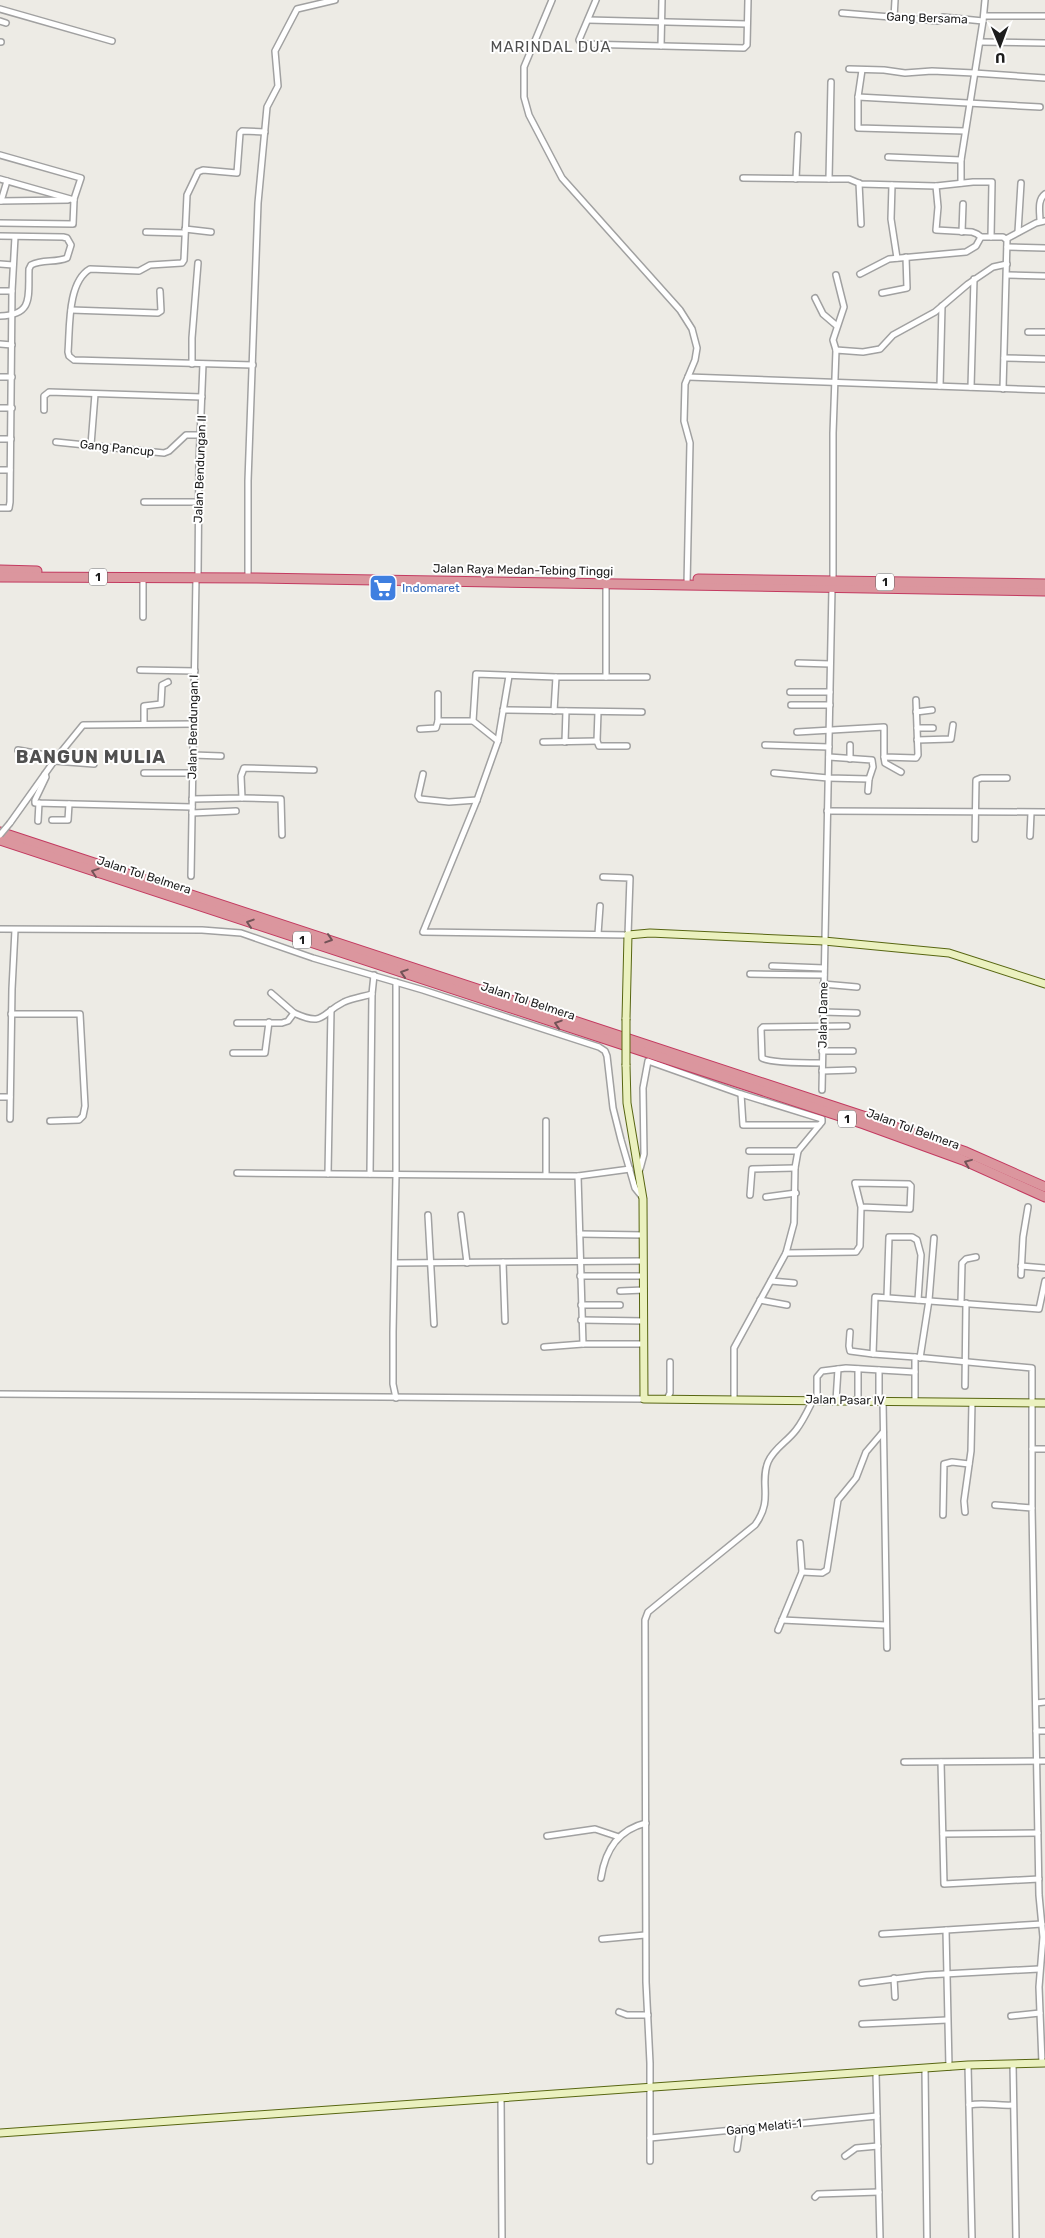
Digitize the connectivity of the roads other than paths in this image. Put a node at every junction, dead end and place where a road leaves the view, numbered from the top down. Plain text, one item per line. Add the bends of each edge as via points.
1 (335, 0) edge
2 (552, 0) edge
3 (596, 0) edge
4 (662, 0) edge
5 (748, 0) edge
6 (895, 0) edge
7 (985, 0) edge
8 (0, 9) edge
9 (842, 13) dead end
10 (1045, 16) edge
11 (894, 18) junction
12 (984, 18) junction
13 (588, 20) junction
14 (662, 22) junction
15 (747, 24) junction
16 (112, 42) dead end
17 (980, 42) junction
18 (1045, 43) edge
19 (661, 46) junction
20 (849, 69) dead end
21 (862, 70) junction
22 (974, 73) junction
23 (1045, 78) edge
24 (831, 82) dead end
25 (858, 97) junction
26 (969, 102) junction
27 (1040, 107) dead end
28 (965, 131) junction
29 (265, 132) junction
30 (798, 135) dead end
31 (0, 155) edge
32 (888, 157) dead end
33 (960, 160) junction
34 (743, 178) dead end
35 (829, 178) junction
36 (0, 179) edge
37 (796, 179) junction
38 (7, 181) junction
39 (860, 183) junction
40 (961, 183) junction
41 (1021, 183) dead end
42 (892, 185) junction
43 (936, 186) junction
44 (1045, 194) edge
45 (74, 199) junction
46 (0, 201) edge
47 (963, 204) dead end
48 (1043, 221) edge
49 (0, 223) edge
50 (861, 224) dead end
51 (185, 231) junction
52 (146, 232) dead end
53 (211, 232) dead end
54 (962, 232) junction
55 (1018, 232) junction
56 (0, 236) edge
57 (15, 237) junction
58 (991, 237) junction
59 (981, 238) junction
60 (1006, 239) junction
61 (1007, 247) junction
62 (1045, 248) edge
63 (906, 257) junction
64 (897, 258) junction
65 (198, 263) dead end
66 (0, 264) edge
67 (1007, 264) junction
68 (13, 265) junction
69 (860, 274) dead end
70 (836, 275) dead end
71 (1007, 275) junction
72 (1045, 276) edge
73 (974, 280) junction
74 (0, 291) edge
75 (12, 291) junction
76 (160, 291) dead end
77 (882, 293) dead end
78 (815, 298) dead end
79 (942, 306) junction
80 (71, 310) junction
81 (0, 316) edge
82 (12, 316) junction
83 (838, 326) junction
84 (1028, 332) dead end
85 (1045, 332) edge
86 (0, 344) edge
87 (12, 345) junction
88 (836, 350) junction
89 (1004, 358) junction
90 (1045, 359) edge
91 (192, 364) junction
92 (203, 364) junction
93 (253, 364) junction
94 (0, 377) edge
95 (12, 377) junction
96 (688, 378) junction
97 (835, 383) junction
98 (940, 386) junction
99 (971, 387) junction
100 (1003, 388) junction
101 (1045, 390) edge
102 (95, 394) junction
103 (202, 397) junction
104 (0, 408) edge
105 (12, 408) junction
106 (44, 410) dead end
107 (200, 435) junction
108 (0, 439) edge
109 (11, 439) junction
110 (56, 442) dead end
111 (91, 446) junction
112 (0, 470) edge
113 (10, 470) junction
114 (144, 502) dead end
115 (198, 502) junction
116 (0, 508) edge
117 (0, 570) edge
118 (248, 575) junction
119 (197, 576) junction
120 (0, 577) edge
121 (143, 577) junction
122 (687, 582) junction
123 (606, 583) junction
124 (1045, 584) edge
125 (832, 585) junction
126 (1045, 591) edge
127 (143, 617) dead end
128 (798, 663) dead end
129 (830, 664) junction
130 (140, 670) dead end
131 (195, 671) junction
132 (509, 676) junction
133 (556, 677) junction
134 (606, 677) junction
135 (646, 677) dead end
136 (168, 682) dead end
137 (790, 692) dead end
138 (830, 692) junction
139 (438, 694) dead end
140 (916, 700) dead end
141 (791, 705) dead end
142 (830, 705) junction
143 (503, 710) junction
144 (932, 710) dead end
145 (554, 711) junction
146 (566, 712) junction
147 (598, 712) junction
148 (642, 712) dead end
149 (916, 712) junction
150 (438, 721) junction
151 (473, 721) junction
152 (144, 724) junction
153 (194, 724) junction
154 (953, 725) dead end
155 (917, 728) junction
156 (933, 728) dead end
157 (420, 729) dead end
158 (829, 730) junction
159 (797, 732) dead end
160 (917, 740) junction
161 (498, 741) junction
162 (597, 741) junction
163 (543, 742) dead end
164 (565, 742) junction
165 (850, 744) dead end
166 (765, 745) dead end
167 (627, 746) dead end
168 (829, 747) junction
169 (18, 750) dead end
170 (193, 755) junction
171 (221, 756) dead end
172 (829, 757) junction
173 (884, 757) junction
174 (55, 759) junction
175 (850, 759) junction
176 (94, 764) dead end
177 (314, 770) dead end
178 (901, 772) dead end
179 (144, 773) dead end
180 (192, 773) junction
181 (774, 773) dead end
182 (45, 774) junction
183 (423, 774) dead end
184 (828, 778) junction
185 (1006, 778) dead end
186 (868, 779) junction
187 (868, 791) dead end
188 (242, 798) junction
189 (192, 799) junction
190 (477, 800) junction
191 (39, 803) junction
192 (69, 804) junction
193 (192, 810) junction
194 (236, 811) dead end
195 (827, 811) junction
196 (975, 812) junction
197 (1045, 812) edge
198 (1031, 813) junction
199 (52, 820) dead end
200 (38, 821) dead end
201 (0, 834) edge
202 (282, 835) dead end
203 (1030, 836) dead end
204 (975, 839) dead end
205 (0, 840) edge
206 (191, 876) dead end
207 (603, 876) dead end
208 (600, 906) dead end
209 (0, 929) edge
210 (15, 930) junction
211 (598, 934) junction
212 (628, 935) junction
213 (824, 941) junction
214 (772, 966) dead end
215 (824, 968) junction
216 (750, 974) dead end
217 (374, 975) junction
218 (824, 975) junction
219 (396, 982) junction
220 (823, 984) junction
221 (1045, 984) edge
222 (858, 987) dead end
223 (271, 993) dead end
224 (372, 994) junction
225 (331, 1010) junction
226 (294, 1012) junction
227 (823, 1012) junction
228 (857, 1013) dead end
229 (12, 1014) junction
230 (269, 1022) junction
231 (237, 1023) dead end
232 (823, 1026) junction
233 (847, 1026) dead end
234 (822, 1051) junction
235 (853, 1051) dead end
236 (233, 1053) dead end
237 (822, 1063) junction
238 (853, 1070) dead end
239 (822, 1071) junction
240 (822, 1090) dead end
241 (740, 1094) junction
242 (10, 1096) junction
243 (0, 1097) edge
244 (10, 1119) dead end
245 (546, 1120) dead end
246 (50, 1121) dead end
247 (819, 1125) junction
248 (750, 1151) dead end
249 (798, 1151) junction
250 (795, 1168) junction
251 (630, 1169) junction
252 (640, 1169) junction
253 (237, 1173) dead end
254 (328, 1174) junction
255 (370, 1174) junction
256 (546, 1174) junction
257 (396, 1175) junction
258 (578, 1176) junction
259 (1045, 1187) edge
260 (796, 1193) junction
261 (750, 1195) dead end
262 (766, 1197) dead end
263 (1045, 1197) edge
264 (643, 1199) junction
265 (861, 1207) junction
266 (1028, 1207) dead end
267 (428, 1215) dead end
268 (461, 1215) dead end
269 (580, 1234) junction
270 (643, 1235) junction
271 (934, 1238) dead end
272 (786, 1253) junction
273 (976, 1257) dead end
274 (579, 1261) junction
275 (643, 1261) junction
276 (432, 1262) junction
277 (502, 1262) junction
278 (395, 1263) junction
279 (467, 1263) junction
280 (1021, 1266) junction
281 (1045, 1268) edge
282 (580, 1276) junction
283 (643, 1276) junction
284 (1021, 1276) dead end
285 (771, 1281) junction
286 (1045, 1282) edge
287 (794, 1283) dead end
288 (644, 1290) junction
289 (620, 1291) dead end
290 (887, 1298) junction
291 (760, 1300) junction
292 (918, 1300) junction
293 (929, 1300) junction
294 (1044, 1302) edge
295 (963, 1303) junction
296 (581, 1305) junction
297 (620, 1305) dead end
298 (787, 1305) dead end
299 (581, 1320) junction
300 (505, 1321) dead end
301 (644, 1321) junction
302 (434, 1324) dead end
303 (850, 1332) dead end
304 (583, 1344) junction
305 (644, 1344) junction
306 (544, 1347) dead end
307 (873, 1354) junction
308 (917, 1358) junction
309 (964, 1361) junction
310 (670, 1362) dead end
311 (838, 1369) junction
312 (858, 1369) junction
313 (879, 1370) junction
314 (915, 1372) junction
315 (964, 1386) dead end
316 (0, 1394) edge
317 (396, 1398) junction
318 (644, 1398) junction
319 (667, 1398) junction
320 (734, 1398) junction
321 (815, 1400) junction
322 (836, 1401) junction
323 (858, 1401) junction
324 (881, 1401) junction
325 (915, 1401) junction
326 (972, 1402) junction
327 (1031, 1403) junction
328 (1045, 1403) edge
329 (883, 1431) junction
330 (1032, 1449) junction
331 (1045, 1449) edge
332 (969, 1464) junction
333 (995, 1505) dead end
334 (1032, 1508) junction
335 (965, 1512) dead end
336 (943, 1515) dead end
337 (800, 1543) dead end
338 (802, 1572) junction
339 (782, 1620) junction
340 (885, 1625) junction
341 (778, 1630) dead end
342 (887, 1648) dead end
343 (1036, 1702) junction
344 (1045, 1702) edge
345 (1036, 1731) junction
346 (1045, 1731) edge
347 (1037, 1761) junction
348 (1045, 1761) edge
349 (904, 1762) dead end
350 (941, 1762) junction
351 (1037, 1806) junction
352 (1045, 1806) edge
353 (646, 1823) junction
354 (1038, 1833) junction
355 (942, 1834) junction
356 (548, 1836) dead end
357 (619, 1836) junction
358 (1038, 1849) junction
359 (1045, 1849) edge
360 (601, 1878) dead end
361 (1039, 1879) junction
362 (1042, 1895) edge
363 (1042, 1924) junction
364 (946, 1930) junction
365 (882, 1934) dead end
366 (645, 1935) junction
367 (602, 1939) dead end
368 (1044, 1942) edge
369 (1040, 1969) junction
370 (945, 1974) junction
371 (894, 1978) junction
372 (862, 1982) dead end
373 (1042, 1987) edge
374 (895, 1997) dead end
375 (619, 2012) dead end
376 (1040, 2013) junction
377 (648, 2015) junction
378 (1012, 2016) dead end
379 (947, 2020) junction
380 (1043, 2020) edge
381 (862, 2024) dead end
382 (1044, 2063) edge
383 (1012, 2064) junction
384 (968, 2066) junction
385 (949, 2067) junction
386 (925, 2069) junction
387 (876, 2072) junction
388 (650, 2087) junction
389 (500, 2098) junction
390 (969, 2105) junction
391 (1013, 2105) junction
392 (877, 2116) junction
393 (740, 2129) junction
394 (0, 2133) edge
395 (650, 2138) junction
396 (878, 2146) junction
397 (737, 2149) dead end
398 (845, 2156) dead end
399 (650, 2161) dead end
400 (879, 2192) junction
401 (815, 2197) dead end
402 (502, 2238) edge
403 (880, 2238) edge
404 (927, 2238) edge
405 (972, 2238) edge
406 (1016, 2238) edge

1 - 29 street via 296,9 276,46 278,86 267,107
2 - 96 street via 524,67 524,97 530,115 562,178 689,322 698,348
3 - 13 street
4 - 14 street
5 - 15 street
6 - 11 street
7 - 12 street
8 - 16 street
9 - 11 street, Gang Bersama
10 - 12 street, Gang Bersama
11 - 12 street, Gang Bersama via 939,21 944,16
12 - 17 street
13 - 14 street
13 - 19 street via 579,40 582,44
14 - 15 street
14 - 19 street
15 - 19 street via 747,45 744,48
17 - 18 street
17 - 22 street
20 - 21 street
21 - 22 street
21 - 25 street
22 - 23 street
22 - 26 street
24 - 35 street
25 - 26 street
25 - 28 street via 858,128
26 - 27 street
26 - 28 street
28 - 33 street
29 - 51 street via 240,133 237,173 198,172 187,195
29 - 93 street via 257,222
30 - 37 street
31 - 45 street via 81,178
32 - 33 street
33 - 40 street
34 - 37 street
35 - 37 street
35 - 39 street
36 - 38 street
38 - 45 street
38 - 46 street
39 - 42 street
39 - 50 street
40 - 43 street
40 - 58 street via 992,182
41 - 55 street
42 - 43 street
42 - 64 street via 891,219
43 - 54 street via 935,229
44 - 48 street via 1040,203
45 - 46 street
45 - 49 street via 73,224
47 - 54 street
48 - 55 street
51 - 52 street
51 - 53 street
51 - 80 street via 184,260 180,264 150,265 139,271 87,270 74,291
54 - 59 street via 975,233
55 - 60 street
56 - 57 street
57 - 68 street
57 - 82 street via 63,237 71,245 67,258 31,265 27,306
58 - 59 street
58 - 60 street
59 - 63 street via 966,252
60 - 61 street
61 - 62 street
61 - 67 street
63 - 64 street
63 - 77 street via 907,288
64 - 69 street
65 - 91 street
66 - 68 street
67 - 71 street
67 - 73 street via 997,265
68 - 75 street
70 - 83 street, Jalan Dame via 844,307
71 - 72 street
71 - 89 street
73 - 79 street
73 - 99 street
74 - 75 street
75 - 82 street
76 - 80 street via 158,313
78 - 83 street via 823,314
79 - 88 street via 893,335 876,351
79 - 98 street
80 - 91 street via 68,352 72,359
81 - 82 street
82 - 87 street
83 - 88 street, Jalan Dame via 833,342
84 - 85 street
86 - 87 street
87 - 95 street
88 - 97 street, Jalan Dame
89 - 90 street
89 - 100 street
91 - 92 street
92 - 93 street
92 - 103 street, Jalan Bendungan II
93 - 118 street
94 - 95 street
95 - 105 street
96 - 97 street
96 - 122 street via 684,422 690,443
97 - 98 street
97 - 125 street, Jalan Dame
98 - 99 street
99 - 100 street
100 - 101 street
102 - 103 street
102 - 106 street via 46,392
102 - 111 street
103 - 107 street, Jalan Bendungan II
104 - 105 street
105 - 109 street
107 - 111 street, Gang Pancup via 186,435 164,453
107 - 115 street, Jalan Bendungan II
108 - 109 street
109 - 113 street
110 - 111 street, Gang Pancup
112 - 113 street
113 - 116 street via 9,508
114 - 115 street
115 - 119 street, Jalan Bendungan II
117 - 119 highway, Jalan Raya Medan-Tebing Tinggi / 1
118 - 119 highway, Jalan Raya Medan-Tebing Tinggi / 1
118 - 122 highway, Jalan Raya Medan-Tebing Tinggi / 1
119 - 121 highway, Jalan Raya Medan-Tebing Tinggi / 1
119 - 123 highway, Jalan Raya Medan-Tebing Tinggi / 1
119 - 131 street, Jalan Bendungan I
120 - 121 highway, Jalan Raya Medan-Tebing Tinggi / 1
121 - 127 street
122 - 123 highway, Jalan Raya Medan-Tebing Tinggi / 1
122 - 125 highway, Jalan Raya Medan-Tebing Tinggi / 1
123 - 134 street
124 - 125 highway, Jalan Raya Medan-Tebing Tinggi / 1
125 - 126 highway, Jalan Raya Medan-Tebing Tinggi / 1
125 - 129 street, Jalan Dame
128 - 129 street
129 - 138 street, Jalan Dame
130 - 131 street
131 - 153 street, Jalan Bendungan I
132 - 133 street
132 - 143 street
132 - 151 street via 476,674
133 - 134 street
133 - 145 street
134 - 135 street
136 - 152 street via 162,685 161,704 144,706
137 - 138 street
138 - 142 street, Jalan Dame
139 - 150 street
140 - 149 street
141 - 142 street
142 - 158 street, Jalan Dame
143 - 145 street
143 - 161 street
144 - 149 street
145 - 146 street
146 - 147 street
146 - 164 street
147 - 148 street
147 - 162 street
149 - 155 street
150 - 151 street
150 - 157 street via 436,728
151 - 161 street
152 - 153 street
152 - 174 street via 84,725
153 - 170 street, Jalan Bendungan I
154 - 160 street via 951,739
155 - 156 street
155 - 160 street
158 - 159 street
158 - 168 street, Jalan Dame
158 - 173 street via 884,727
160 - 173 street via 916,758
161 - 190 street
162 - 164 street
162 - 167 street via 600,747
163 - 164 street
165 - 175 street
166 - 168 street
168 - 172 street, Jalan Dame
169 - 174 street
170 - 171 street
170 - 180 street, Jalan Bendungan I
172 - 175 street
172 - 184 street, Jalan Dame
173 - 178 street via 885,763
174 - 176 street
174 - 182 street
175 - 186 street via 873,760
177 - 188 street via 244,768
179 - 180 street
180 - 189 street, Jalan Bendungan I
181 - 184 street
182 - 191 street via 34,801
182 - 201 street, bridge
183 - 190 street via 420,799
184 - 186 street
184 - 195 street, Jalan Dame
185 - 196 street via 976,779
186 - 187 street
188 - 189 street
188 - 202 street via 281,799
189 - 193 street, Jalan Bendungan I
190 - 211 street via 423,932
191 - 192 street
191 - 200 street
192 - 193 street
192 - 199 street via 68,820
193 - 194 street
193 - 206 street, Jalan Bendungan I
195 - 196 street
195 - 213 street, Jalan Dame
196 - 198 street
196 - 204 street
197 - 198 street
198 - 203 street
201 -> 259 highway, Jalan Tol Belmera / 1 via 161,883 866,1117 966,1152
263 -> 205 highway, Jalan Tol Belmera / 1 via 963,1160 864,1124
207 - 212 street via 630,878
208 - 211 street
209 - 210 street
210 - 217 street via 233,932
210 - 229 street
211 - 212 street
212 - 213 street via 658,933
212 - 252 street, bridge via 627,1103
213 - 215 street, Jalan Dame
213 - 221 street via 949,953
214 - 215 street
215 - 218 street, Jalan Dame
216 - 218 street
217 - 219 street
217 - 224 street
218 - 220 street, Jalan Dame
219 - 251 street via 602,1049 607,1056 613,1108
219 - 257 street
220 - 222 street
220 - 227 street, Jalan Dame
223 - 226 street
224 - 225 street via 351,999
224 - 255 street
225 - 226 street via 326,1016 310,1020
225 - 254 street
226 - 230 street via 286,1022
227 - 228 street
227 - 232 street, Jalan Dame
229 - 242 street
229 - 246 street via 80,1014 83,1116 79,1120
230 - 231 street
230 - 236 street via 265,1053
232 - 233 street
232 - 234 street, Jalan Dame
232 - 237 street via 761,1028 764,1060 792,1064
234 - 235 street
234 - 237 street, Jalan Dame
237 - 239 street, Jalan Dame
238 - 239 street
239 - 240 street, Jalan Dame
241 - 247 street via 822,1119
241 - 247 street via 742,1125
241 - 252 street via 648,1061 643,1088 644,1154
242 - 243 street
242 - 244 street
245 - 256 street
247 - 249 street
248 - 249 street
249 - 250 street
250 - 260 street
250 - 261 street via 752,1169
251 - 258 street
251 - 264 street via 638,1194
252 - 264 street
253 - 254 street
254 - 255 street
255 - 257 street
256 - 257 street
256 - 258 street
257 - 278 street
258 - 269 street
260 - 262 street
260 - 272 street via 794,1223
264 - 270 street
265 - 265 street via 855,1183 911,1186 911,1208
265 - 272 street via 860,1246 856,1252
266 - 280 street
267 - 276 street
268 - 279 street
269 - 270 street
269 - 274 street
270 - 275 street
271 - 293 street
272 - 285 street
273 - 295 street via 962,1263
274 - 275 street
274 - 277 street
274 - 282 street
275 - 283 street
276 - 278 street
276 - 279 street
276 - 302 street
277 - 279 street
277 - 300 street
278 - 317 street via 393,1332
280 - 281 street
280 - 284 street
282 - 283 street
282 - 296 street
283 - 288 street
285 - 287 street
285 - 291 street
286 - 294 street
288 - 289 street
288 - 301 street
290 - 292 street
290 - 292 street via 889,1237 912,1236 917,1240 921,1254
290 - 307 street via 874,1299
291 - 298 street
291 - 320 street via 734,1348
292 - 293 street
293 - 295 street
293 - 308 street
294 - 295 street via 1039,1308
295 - 309 street
296 - 297 street
296 - 299 street
299 - 301 street
299 - 304 street
301 - 305 street
303 - 307 street via 850,1350
304 - 305 street
304 - 306 street
305 - 318 street
307 - 308 street
308 - 309 street
308 - 314 street
309 - 315 street
309 - 327 street via 1032,1368
310 - 319 street via 670,1393
311 - 312 street
311 - 321 street via 819,1373
311 - 322 street
312 - 313 street
312 - 323 street
313 - 314 street
313 - 324 street
314 - 325 street
316 - 317 street
317 - 318 street
318 - 319 street, Jalan Pasar IV
319 - 320 street, Jalan Pasar IV
320 - 321 street, Jalan Pasar IV
321 - 322 street, Jalan Pasar IV
321 - 353 street via 797,1430 778,1447 767,1464 765,1505 755,1525 646,1616
322 - 323 street, Jalan Pasar IV
323 - 324 street, Jalan Pasar IV
324 - 325 street, Jalan Pasar IV
324 - 329 street
325 - 326 street, Jalan Pasar IV
326 - 327 street, Jalan Pasar IV
326 - 332 street
327 - 328 street, Jalan Pasar IV
327 - 330 street
329 - 338 street via 866,1452 856,1478 838,1500 827,1570 822,1573
329 - 340 street
330 - 331 street
330 - 334 street
332 - 335 street
332 - 336 street via 944,1464
333 - 334 street
334 - 343 street
337 - 338 street
338 - 339 street
339 - 340 street
339 - 341 street
340 - 342 street
343 - 344 street
343 - 345 street
345 - 346 street
345 - 347 street
347 - 348 street
347 - 350 street
347 - 351 street
349 - 350 street
350 - 355 street
351 - 352 street
351 - 354 street
353 - 357 street
353 - 366 street
354 - 355 street
354 - 358 street
355 - 361 street via 943,1882 946,1885
356 - 357 street via 602,1830
357 - 360 street via 608,1850
358 - 359 street
358 - 361 street
361 - 362 street
362 - 363 street
363 - 364 street
363 - 368 street
364 - 365 street
364 - 370 street
366 - 367 street
366 - 377 street
368 - 369 street
369 - 370 street
369 - 373 street
370 - 371 street
370 - 379 street
371 - 372 street
371 - 374 street
373 - 376 street
375 - 377 street
376 - 378 street
376 - 380 street
377 - 388 street
379 - 381 street
379 - 385 street
380 - 382 street
382 - 383 street
383 - 384 street
383 - 391 street
384 - 385 street
384 - 390 street
385 - 386 street
386 - 387 street
386 - 404 street
387 - 388 street
387 - 392 street
388 - 389 street
388 - 395 street
389 - 394 street
389 - 402 street
390 - 391 street
390 - 405 street
391 - 406 street
392 - 393 street, Gang Melati-1
392 - 396 street
393 - 395 street, Gang Melati-1
393 - 397 street
395 - 399 street
396 - 398 street via 856,2148
396 - 400 street
400 - 401 street via 818,2194
400 - 403 street

